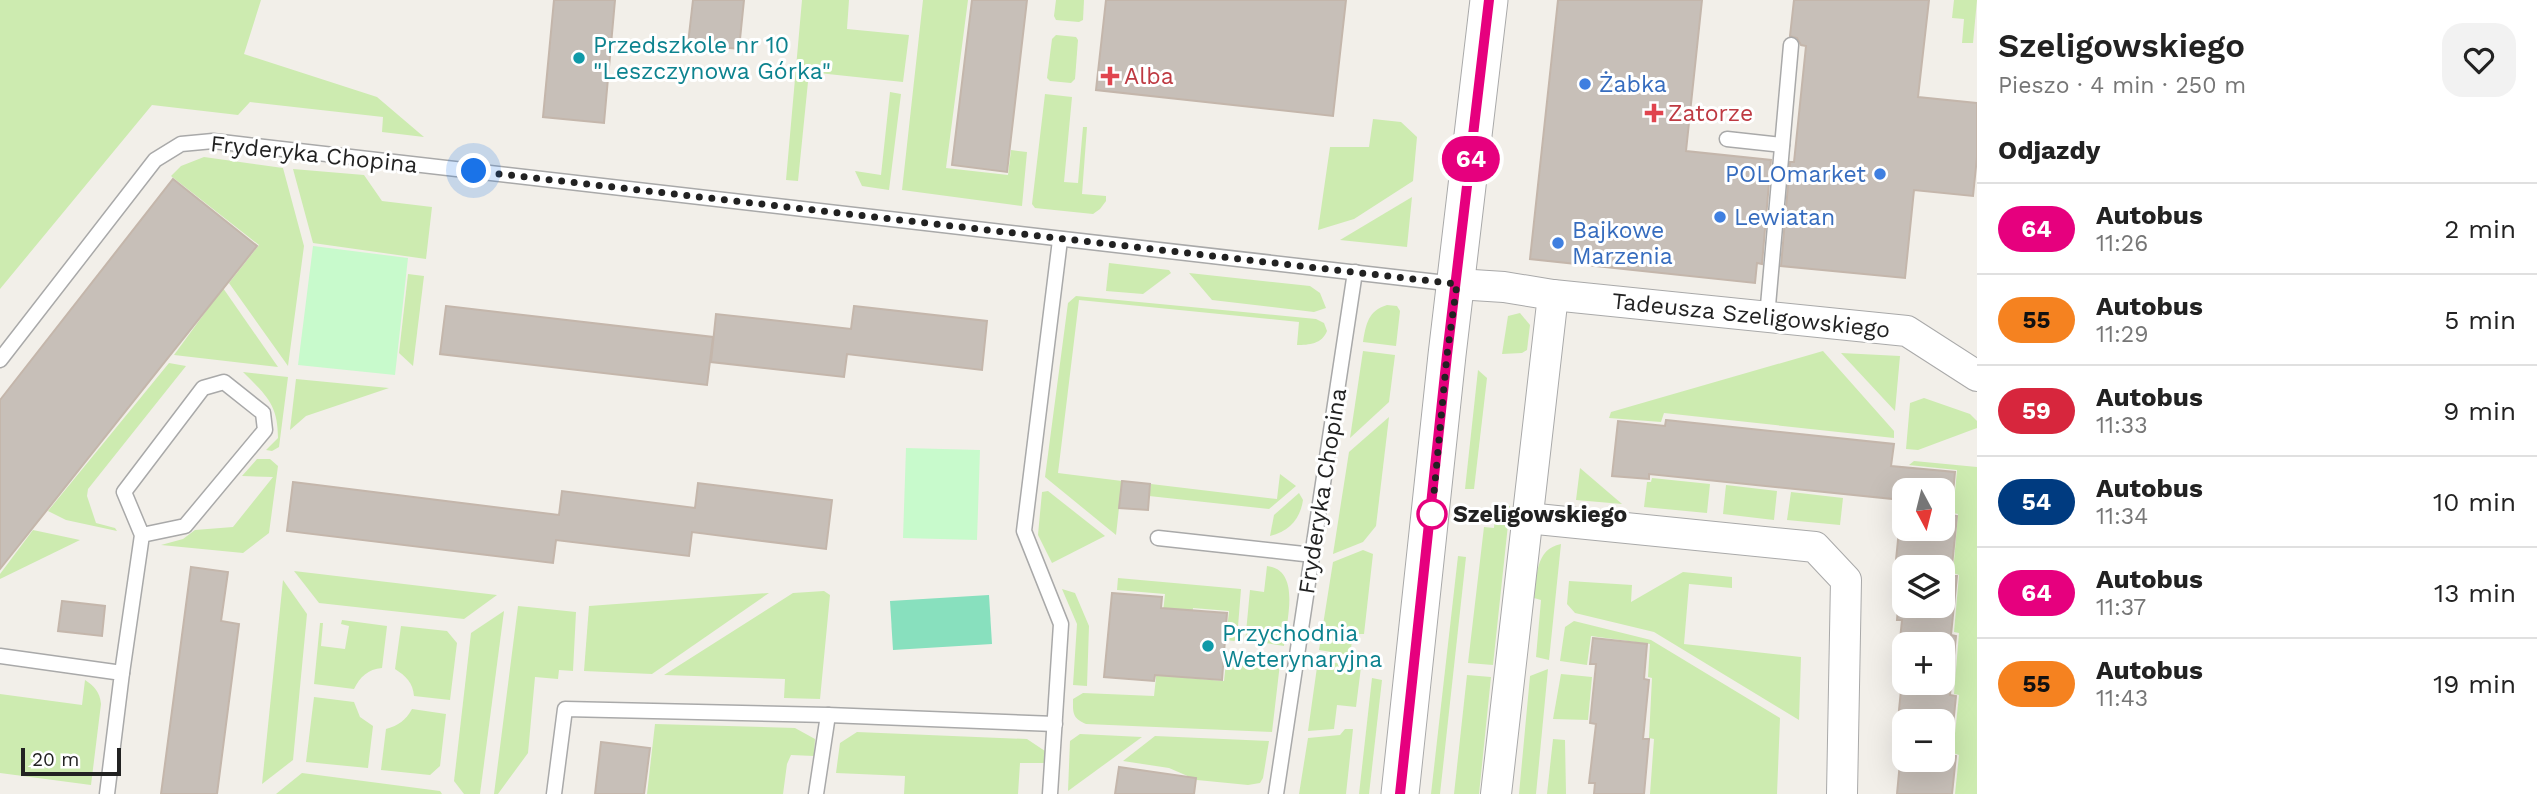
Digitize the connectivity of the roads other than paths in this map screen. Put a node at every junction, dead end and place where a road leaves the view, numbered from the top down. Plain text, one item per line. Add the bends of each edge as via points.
1 (1489, 0) edge
2 (1791, 45) dead end
3 (1727, 139) dead end
4 (1782, 145) junction
5 (1060, 240) junction
6 (1355, 272) junction
7 (1457, 284) junction
8 (1553, 295) junction
9 (1767, 317) junction
10 (0, 360) edge
11 (1977, 376) edge
12 (1527, 518) junction
13 (142, 535) junction
14 (1158, 538) dead end
15 (1312, 555) junction
16 (0, 656) edge
17 (122, 673) junction
18 (828, 715) junction
19 (1055, 724) junction
20 (107, 794) edge
21 (554, 794) edge
22 (816, 794) edge
23 (1050, 794) edge
24 (1276, 794) edge
25 (1400, 794) edge
26 (1496, 794) edge
27 (1842, 794) edge

1 - 7 street
2 - 4 lane
3 - 4 lane
4 - 9 lane
5 - 6 lane, Fryderyka Chopina
5 - 10 lane, Fryderyka Chopina via 213,141 181,144 155,160
5 - 19 lane via 1024,531 1062,624
6 - 7 lane, Fryderyka Chopina
6 - 15 lane, Fryderyka Chopina
7 - 8 street, Tadeusza Szeligowskiego
7 - 25 street
8 - 9 street, Tadeusza Szeligowskiego
8 - 12 street
9 - 11 street, Tadeusza Szeligowskiego via 1907,331
12 - 26 street
12 - 27 street via 1815,547 1846,580
13 - 13 lane via 185,526 265,430 263,413 224,382 203,388 124,492
13 - 17 lane
14 - 15 lane
15 - 24 lane, Fryderyka Chopina
16 - 17 lane
17 - 20 lane
18 - 19 lane
18 - 21 lane via 565,709
18 - 22 lane
19 - 23 lane

